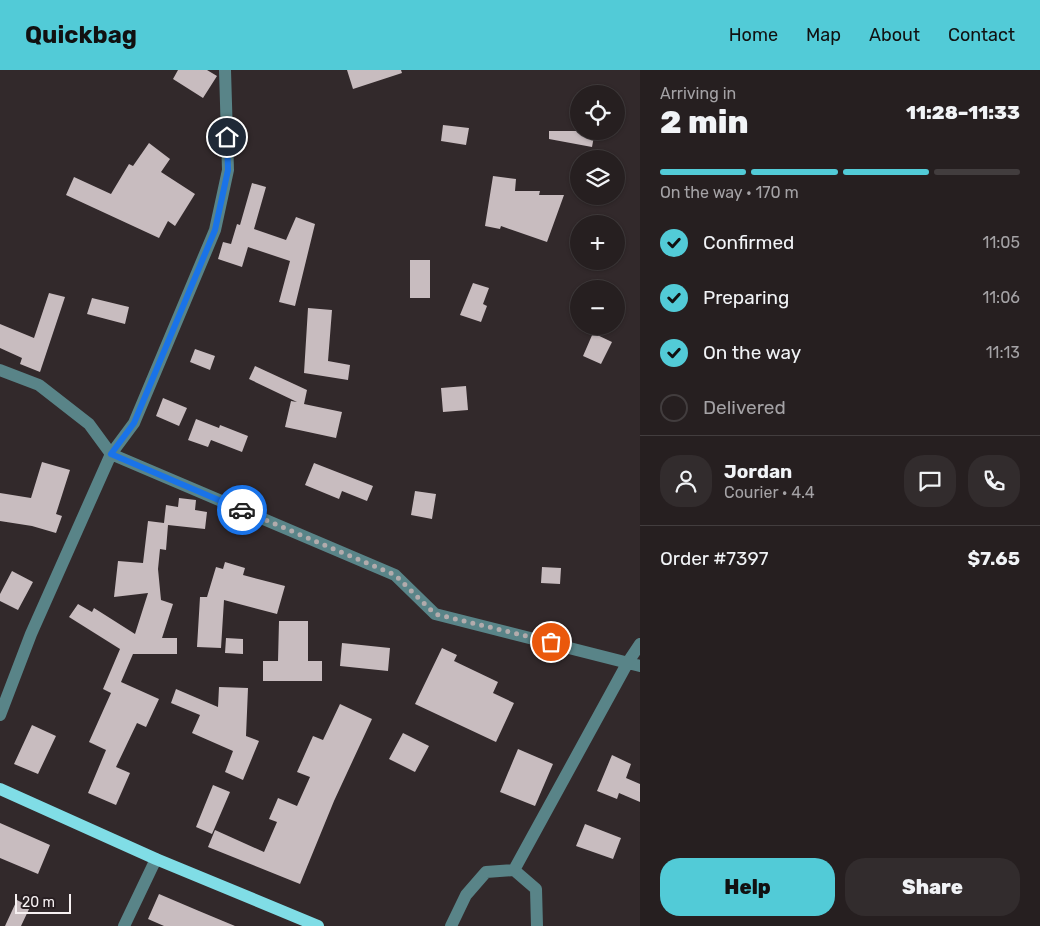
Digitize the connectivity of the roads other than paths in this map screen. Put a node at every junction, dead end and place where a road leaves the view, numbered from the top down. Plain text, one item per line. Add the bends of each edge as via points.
1 (225, 70) edge
2 (0, 370) edge
3 (111, 454) junction
4 (640, 644) edge
5 (634, 664) edge
6 (0, 715) edge
7 (0, 789) edge
8 (156, 859) junction
9 (514, 870) junction
10 (124, 926) edge
11 (318, 926) edge
12 (451, 926) edge
13 (537, 926) edge

1 - 3 street via 228,170 215,230 134,423
2 - 3 street via 39,385 89,424
3 - 5 street via 395,575 435,614
3 - 6 street via 31,634
4 - 5 street
5 - 9 street
7 - 8 main road
8 - 10 street
8 - 11 main road
9 - 12 street via 486,872 466,895
9 - 13 street via 536,889

